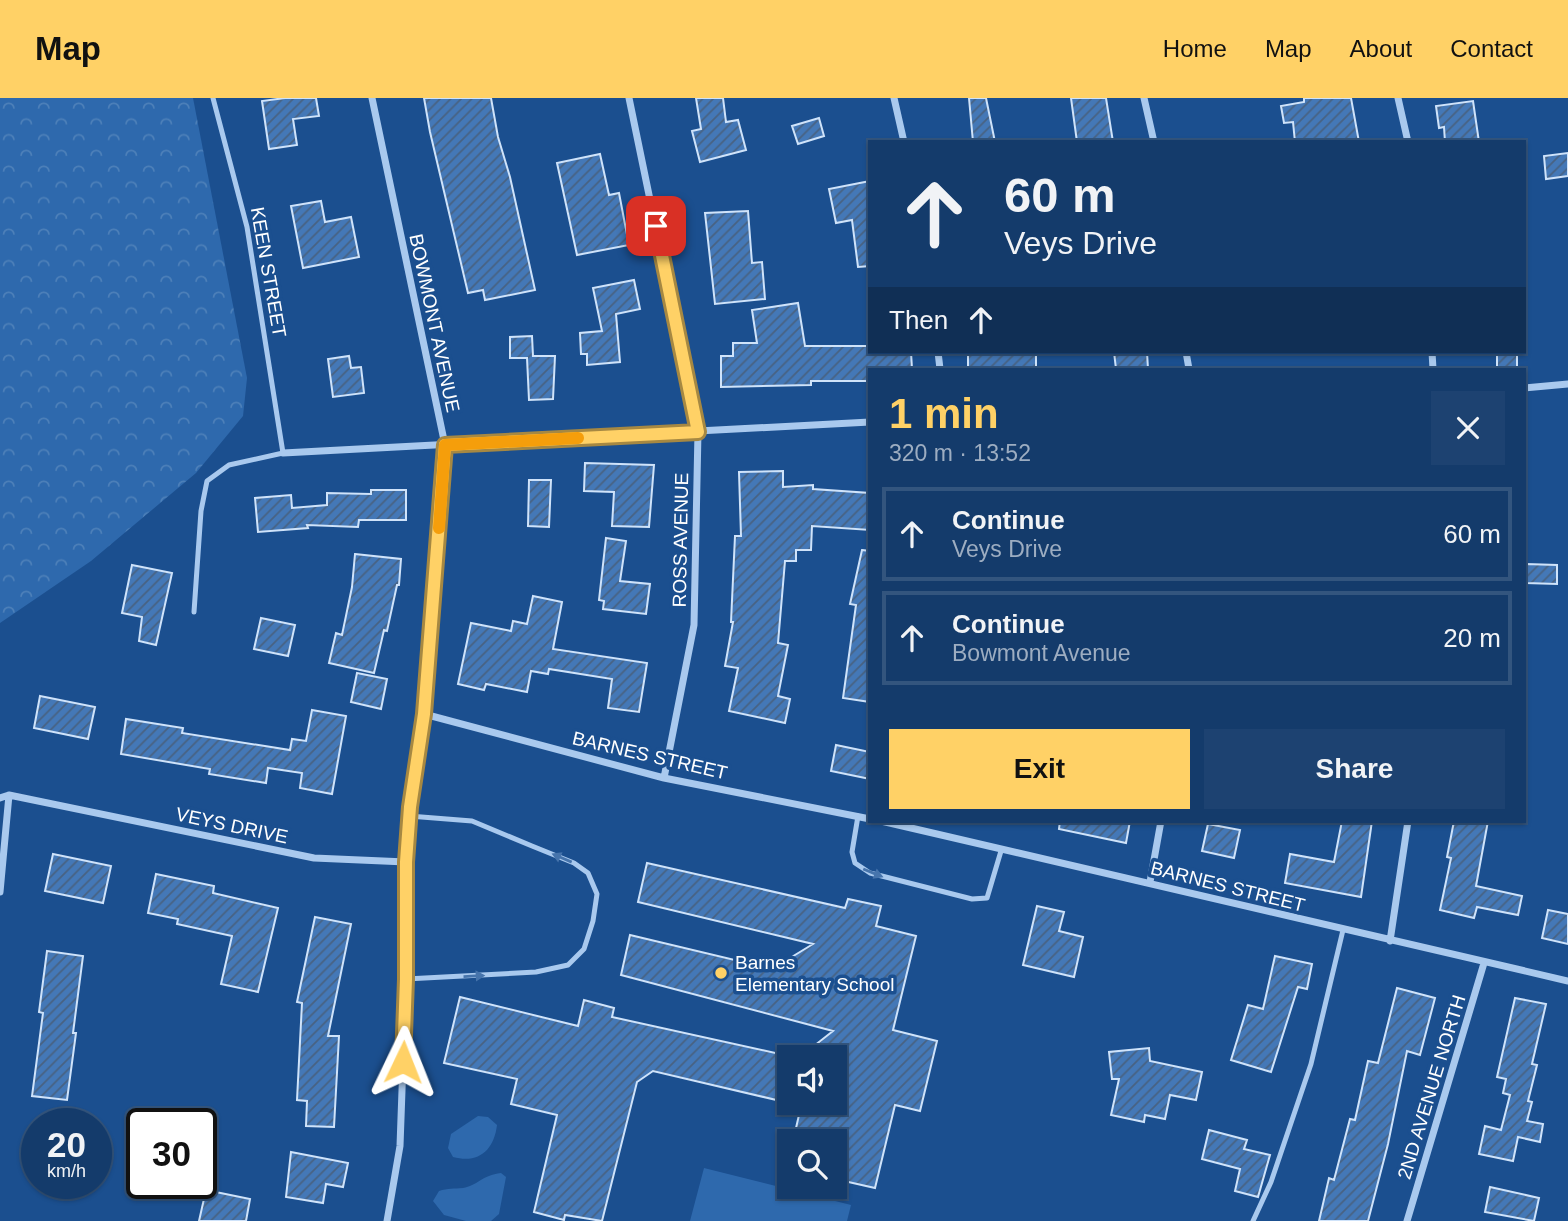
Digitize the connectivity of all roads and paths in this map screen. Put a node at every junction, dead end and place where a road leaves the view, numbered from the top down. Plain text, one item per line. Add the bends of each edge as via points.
1 (213, 98) edge
2 (372, 98) edge
3 (629, 98) edge
4 (894, 98) edge
5 (1144, 98) edge
6 (1398, 98) edge
7 (904, 140) edge
8 (1154, 140) edge
9 (1408, 140) edge
10 (1568, 384) edge
11 (1526, 388) edge
12 (868, 422) edge
13 (698, 432) junction
14 (445, 445) junction
15 (283, 453) junction
16 (194, 612) dead end
17 (424, 714) junction
18 (664, 778) junction
19 (9, 795) junction
20 (0, 798) edge
21 (409, 812) junction
22 (858, 816) junction
23 (868, 818) edge
24 (908, 823) edge
25 (1161, 823) edge
26 (1408, 823) edge
27 (1001, 850) junction
28 (406, 862) junction
29 (1150, 883) junction
30 (0, 892) edge
31 (1343, 930) junction
32 (1390, 941) junction
33 (1484, 963) junction
34 (406, 979) junction
35 (1568, 981) edge
36 (387, 1221) edge
37 (1254, 1221) edge
38 (1408, 1221) edge

1 - 15 lane, KEEN STREET via 247,227
2 - 14 street, BOWMONT AVENUE
3 - 13 street, ROSS AVENUE
4 - 7 street
5 - 8 street
6 - 9 street
10 - 11 street
12 - 13 street
13 - 14 street
13 - 18 street, ROSS AVENUE via 694,625
14 - 15 street
14 - 17 street, BOWMONT AVENUE
15 - 16 lane via 229,465 207,481
17 - 18 street, BARNES STREET
17 - 21 street, BOWMONT AVENUE
18 - 22 street, BARNES STREET
19 - 20 street
19 - 28 street, VEYS DRIVE via 314,858
19 - 30 street
21 - 28 street
34 -> 21 lane via 536,972 568,965 584,949 597,894 589,873 575,863 472,821
22 - 23 street, BARNES STREET
22 -> 27 lane via 852,852 855,863 870,873 972,899 987,898
24 - 27 street, BARNES STREET
25 - 29 street
26 - 32 street
27 - 29 street, BARNES STREET
28 - 34 street
29 - 31 street, BARNES STREET
31 - 32 street, BARNES STREET
31 - 37 lane via 1311,1064
32 - 33 street, BARNES STREET
33 - 35 street, BARNES STREET
33 - 38 street, 2ND AVENUE NORTH
34 - 36 street via 400,1146

